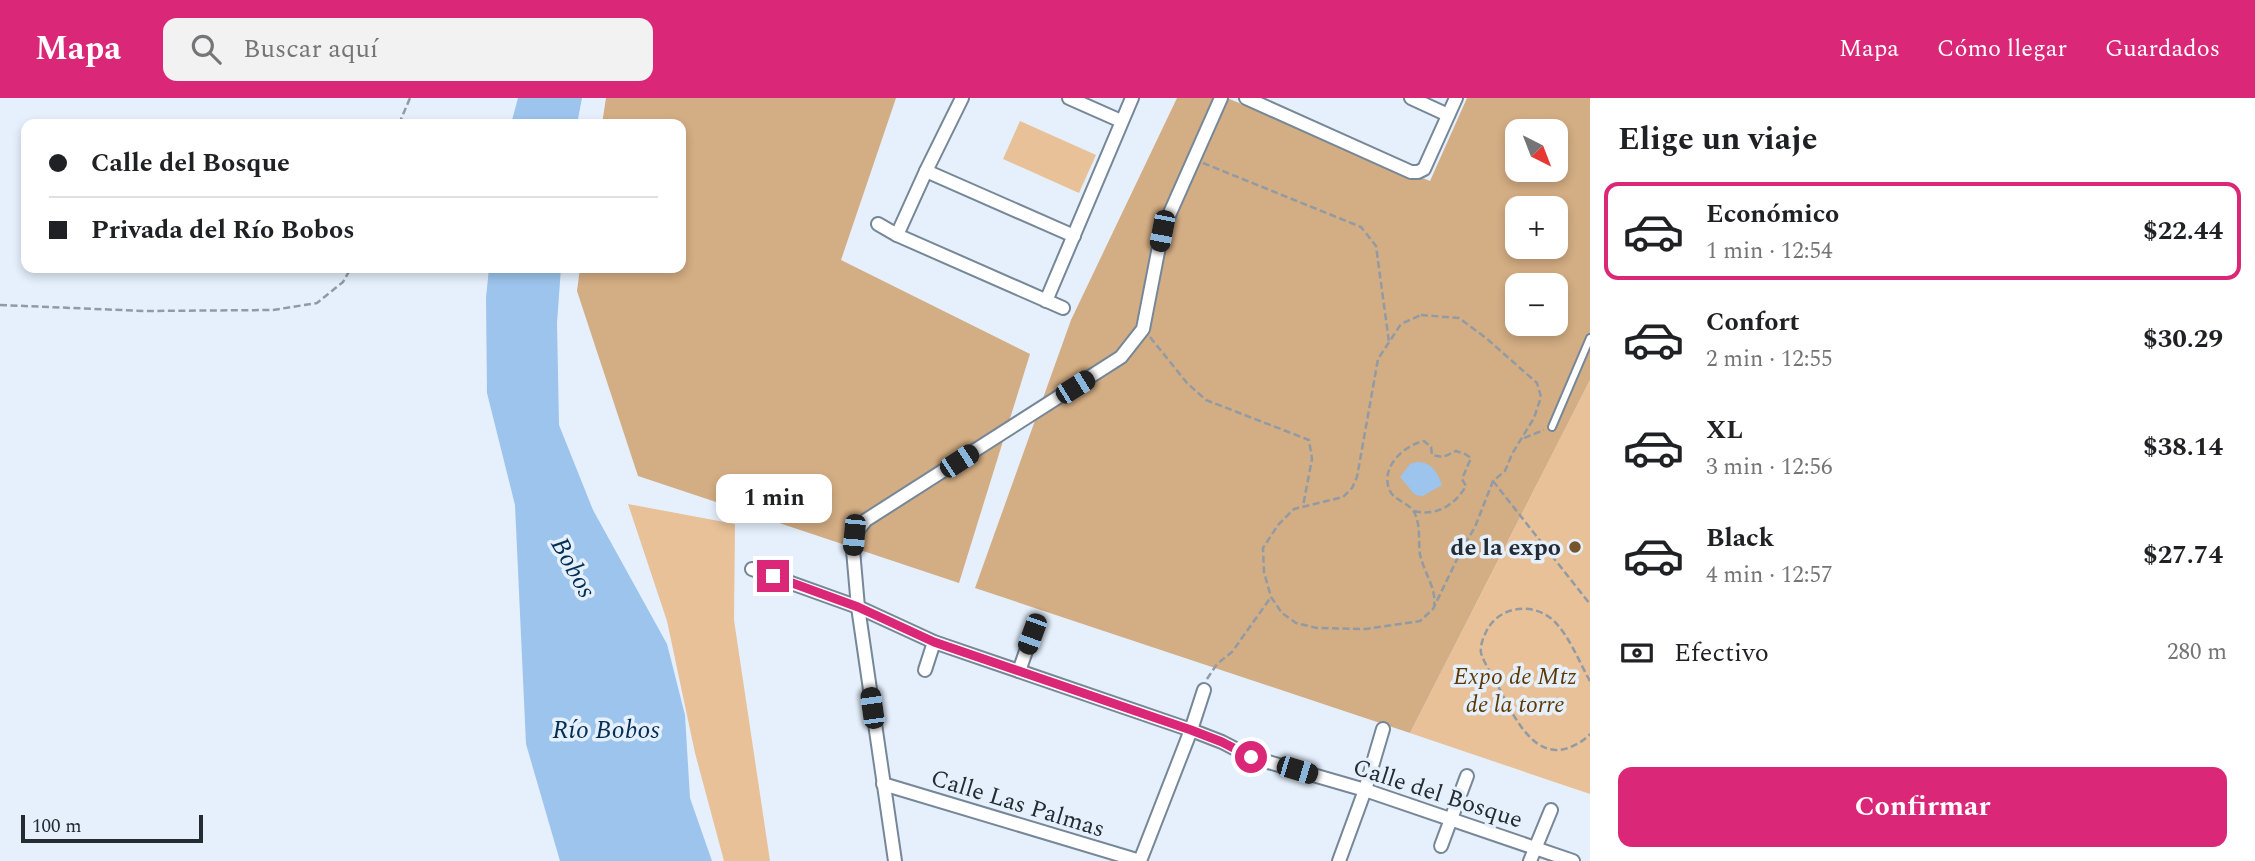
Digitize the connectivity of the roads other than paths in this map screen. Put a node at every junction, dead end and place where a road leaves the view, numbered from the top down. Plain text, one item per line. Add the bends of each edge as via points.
1 (962, 98) edge
2 (1069, 98) edge
3 (1132, 98) edge
4 (1221, 98) edge
5 (1246, 98) edge
6 (1411, 98) edge
7 (1456, 98) edge
8 (1448, 115) junction
9 (1121, 121) junction
10 (926, 170) junction
11 (878, 224) dead end
12 (897, 235) junction
13 (1074, 236) junction
14 (1045, 301) junction
15 (1063, 308) dead end
16 (1590, 338) edge
17 (1552, 427) road end
18 (752, 569) dead end
19 (858, 607) junction
20 (1032, 634) dead end
21 (934, 642) junction
22 (925, 670) dead end
23 (1019, 671) junction
24 (1204, 690) road end
25 (1383, 729) dead end
26 (1191, 730) junction
27 (1466, 776) dead end
28 (883, 784) junction
29 (1365, 790) junction
30 (1551, 810) dead end
31 (1451, 819) junction
32 (1441, 846) dead end
33 (1536, 847) junction
34 (895, 861) edge
35 (1140, 861) edge
36 (1339, 861) edge
37 (1530, 861) edge
38 (1573, 861) edge

1 - 10 street
2 - 9 street
3 - 9 street
4 - 19 street via 1162,231 1143,329 1121,357 866,520 854,535
5 - 8 street via 1411,172 1424,169
6 - 8 street
7 - 8 street
9 - 13 street
10 - 12 street
10 - 13 street
11 - 12 street
12 - 14 street
13 - 14 street
14 - 15 street
16 - 17 lane
18 - 19 street, Calle del Bosque
19 - 21 street, Calle del Bosque
19 - 28 street
20 - 23 street
21 - 22 street
21 - 23 street, Calle del Bosque
23 - 26 street, Calle del Bosque
24 - 26 street
25 - 29 street
26 - 29 street, Calle del Bosque via 1251,757
26 - 35 street
27 - 31 street
28 - 34 street
28 - 35 street, Calle Las Palmas
29 - 31 street, Calle del Bosque
29 - 36 street
30 - 33 street
31 - 32 street
31 - 33 street, Calle del Bosque
33 - 37 street
33 - 38 street, Calle del Bosque

